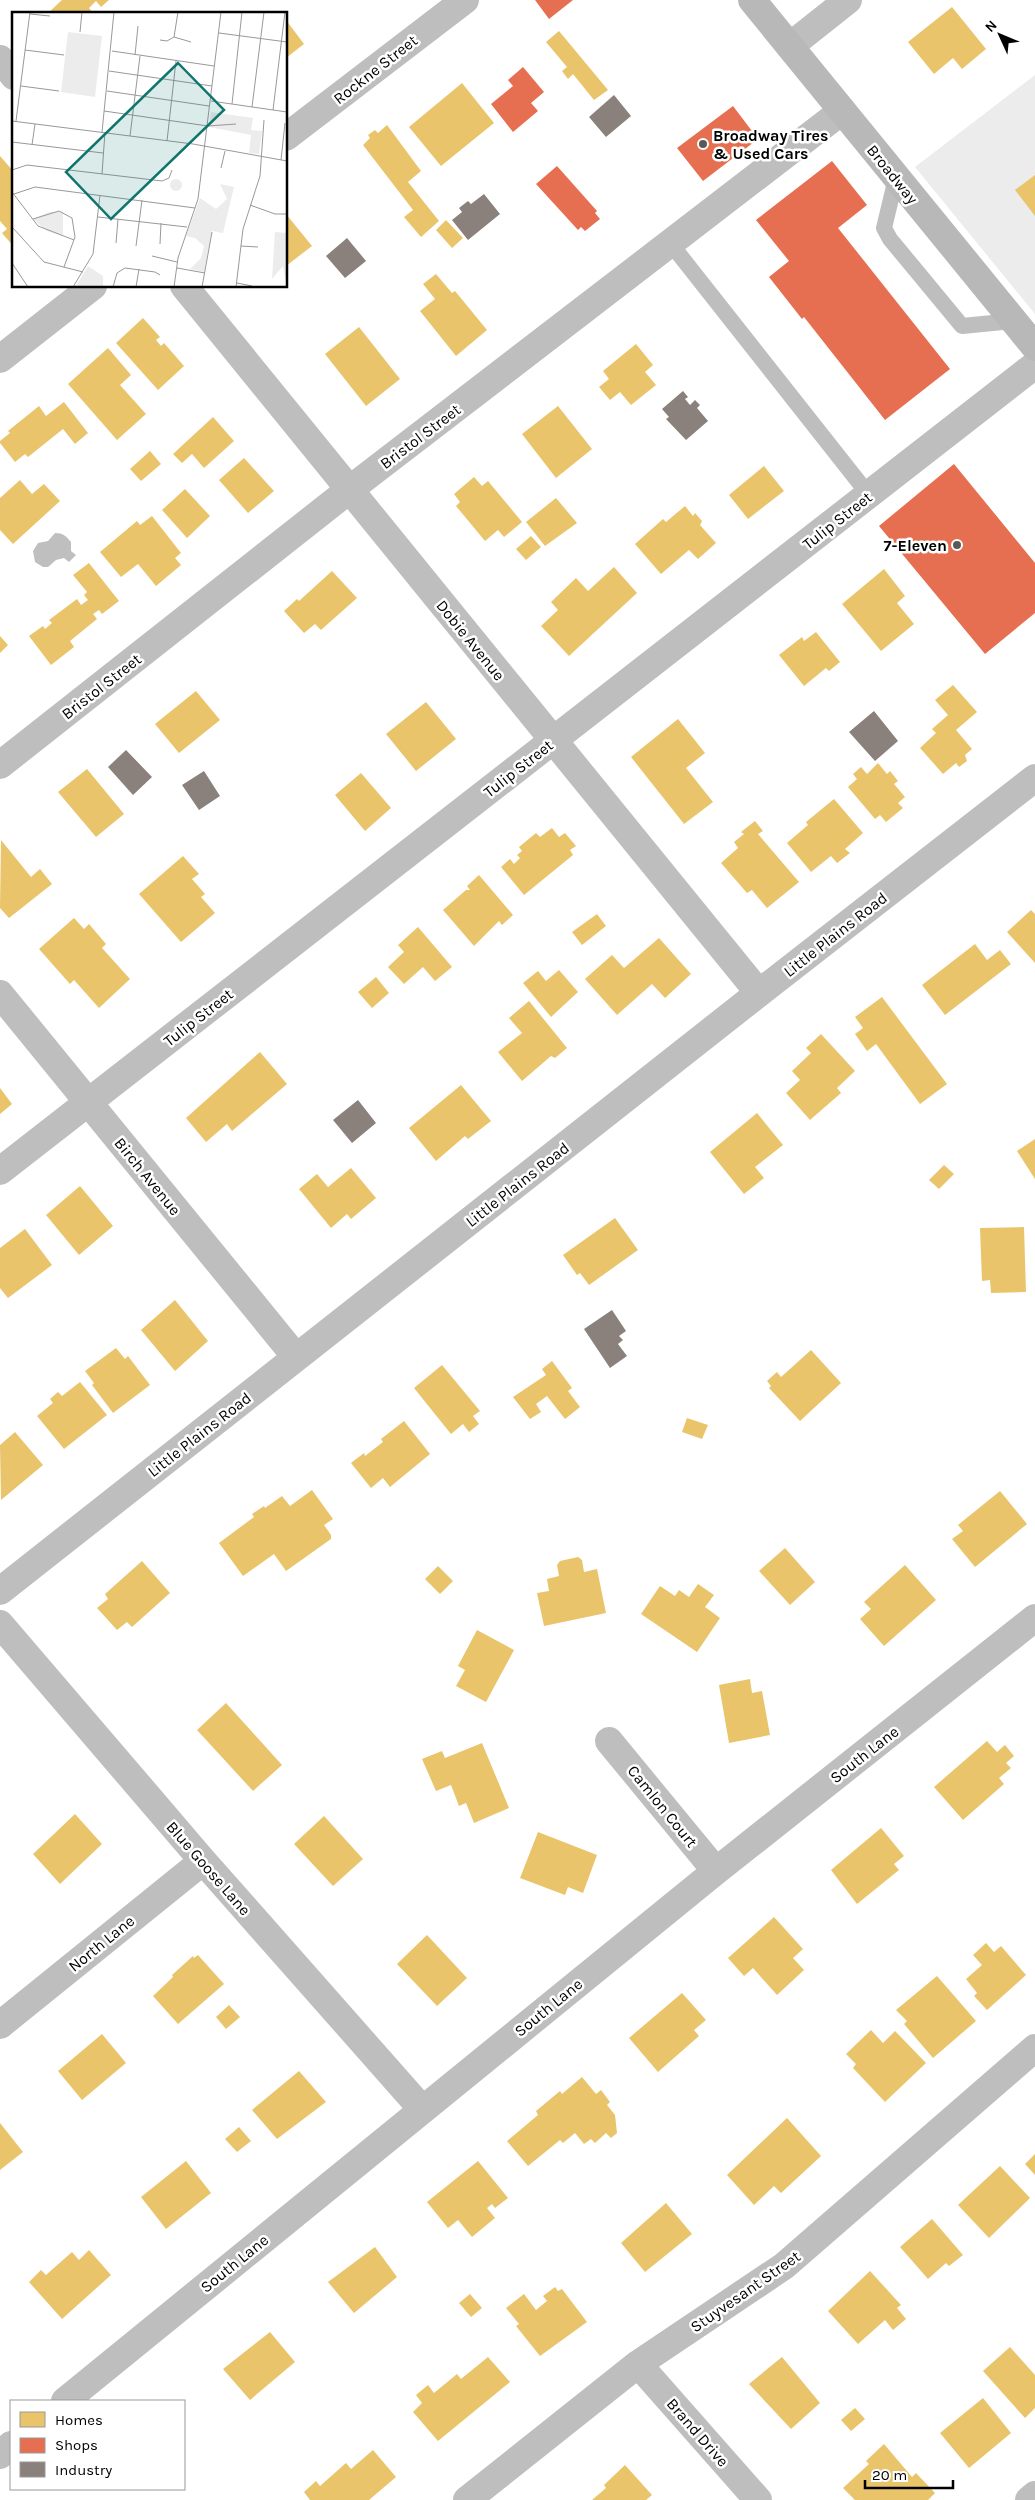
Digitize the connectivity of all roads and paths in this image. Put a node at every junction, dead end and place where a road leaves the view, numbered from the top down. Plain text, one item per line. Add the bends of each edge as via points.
1 (465, 0) edge
2 (752, 0) edge
3 (848, 0) edge
4 (790, 46) junction
5 (0, 59) edge
6 (12, 74) edge
7 (842, 112) junction
8 (288, 135) edge
9 (896, 178) junction
10 (671, 244) junction
11 (90, 288) edge
12 (186, 288) edge
13 (1014, 321) junction
14 (1035, 347) edge
15 (0, 359) edge
16 (1035, 365) edge
17 (350, 490) junction
18 (869, 495) junction
19 (553, 740) junction
20 (0, 765) edge
21 (1035, 778) edge
22 (758, 993) junction
23 (0, 994) edge
24 (88, 1103) junction
25 (0, 1171) edge
26 (296, 1357) junction
27 (0, 1591) edge
28 (1035, 1618) edge
29 (0, 1624) edge
30 (609, 1741) dead end
31 (203, 1861) junction
32 (716, 1871) junction
33 (0, 2025) edge
34 (1035, 2048) edge
35 (422, 2109) junction
36 (638, 2364) junction
37 (66, 2400) edge
38 (10, 2446) edge
39 (0, 2455) edge
40 (1035, 2495) edge
41 (467, 2500) edge
42 (758, 2500) edge
43 (1029, 2500) edge

1 - 8 street, Rockne Street
2 - 4 main road, Broadway
3 - 4 street
4 - 7 main road, Broadway
5 - 6 street
7 - 9 main road, Broadway
7 - 10 street, Bristol Street
9 - 13 main road, Broadway
9 - 13 lane via 884,228 890,239 962,326
10 - 17 street, Bristol Street
10 - 18 lane
11 - 15 street
12 - 17 street, Dobie Avenue
13 - 14 main road, Broadway
16 - 18 street, Tulip Street
17 - 19 street, Dobie Avenue
17 - 20 street, Bristol Street
18 - 19 street, Tulip Street
19 - 22 street, Dobie Avenue
19 - 24 street, Tulip Street
21 - 22 street, Little Plains Road
22 - 26 street, Little Plains Road
23 - 24 street, Birch Avenue
24 - 25 street, Tulip Street
24 - 26 street, Birch Avenue
26 - 27 street, Little Plains Road
28 - 32 street, South Lane
29 - 31 street, Blue Goose Lane
30 - 32 street, Camlon Court
31 - 33 street, North Lane
31 - 35 street, Blue Goose Lane
32 - 35 street, South Lane
34 - 36 street, Stuyvesant Street via 784,2266
35 - 37 street, South Lane
36 - 41 street, Stuyvesant Street
36 - 42 street, Brand Drive
38 - 39 street
40 - 43 street

